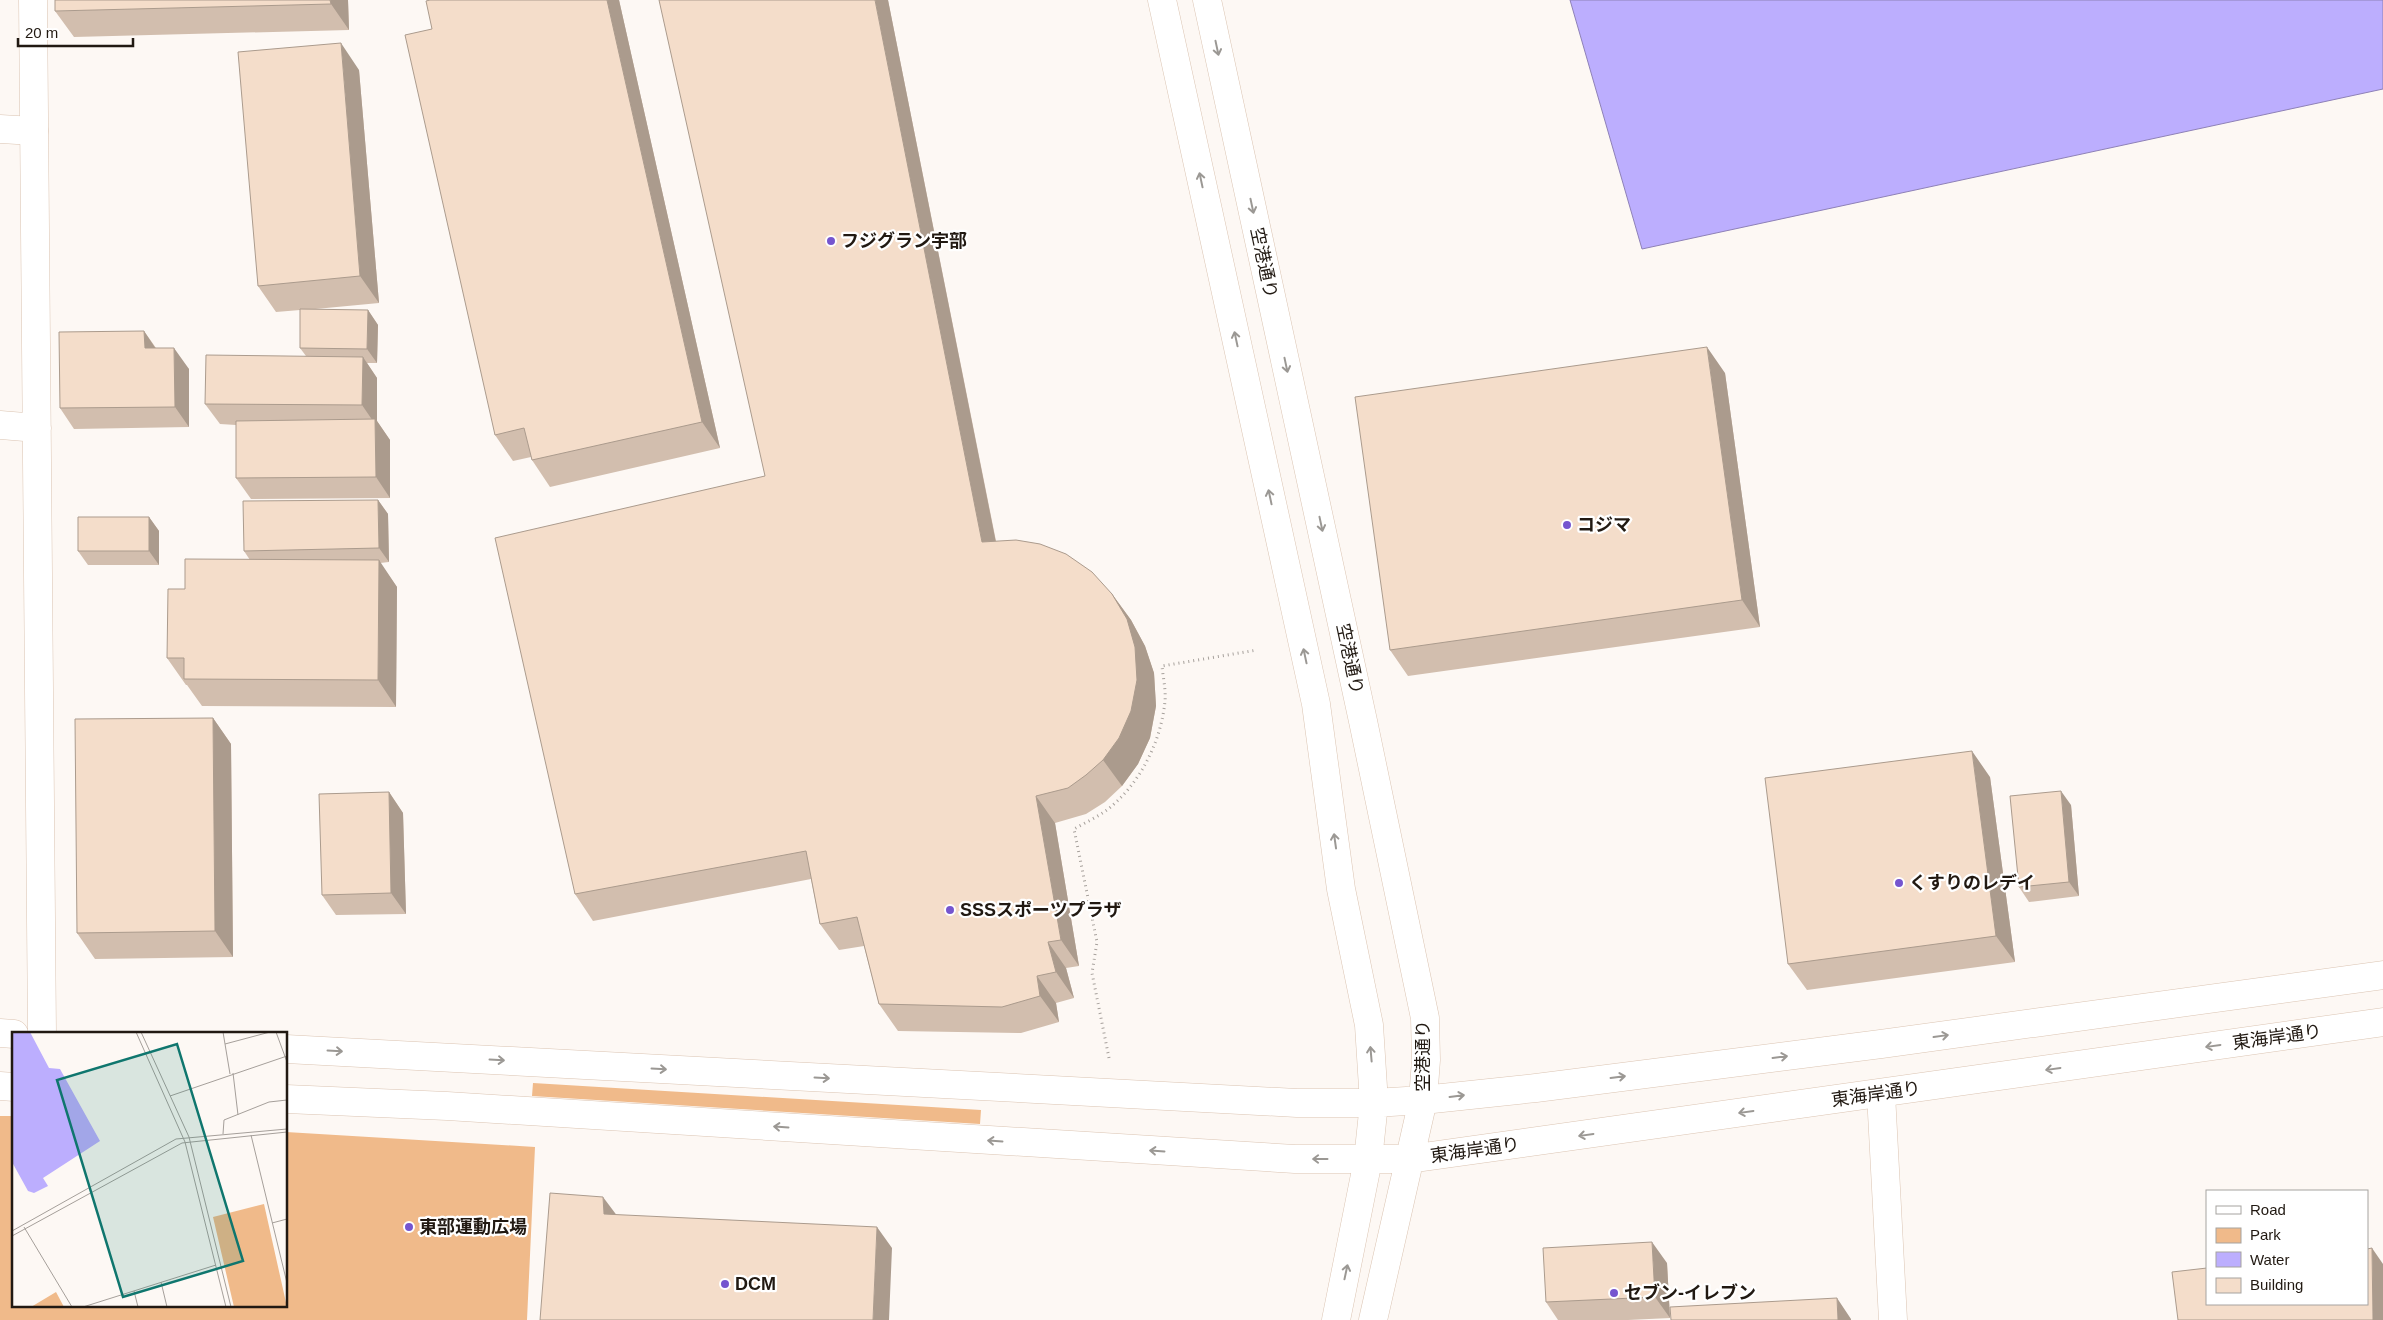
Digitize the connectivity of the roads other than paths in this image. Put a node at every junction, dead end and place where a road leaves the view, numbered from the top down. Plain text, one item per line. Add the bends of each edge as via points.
1 (33, 0) edge
2 (1162, 0) edge
3 (1207, 0) edge
4 (0, 129) edge
5 (34, 131) junction
6 (0, 426) edge
7 (37, 428) junction
8 (2383, 974) edge
9 (2383, 1022) edge
10 (42, 1032) edge
11 (288, 1049) edge
12 (1882, 1094) junction
13 (288, 1099) edge
14 (1423, 1100) junction
15 (1374, 1103) junction
16 (1409, 1159) junction
17 (1368, 1160) junction
18 (1336, 1320) edge
19 (1373, 1320) edge
20 (1893, 1320) edge

1 - 5 street
15 -> 2 street via 1369,1025 1341,889 1316,704
3 -> 14 street, 空港通り via 1425,1018
4 - 5 street
5 - 7 street
6 - 7 street
7 - 10 street
14 -> 8 street via 1881,1044
9 -> 12 street, 東海岸通り
11 -> 15 street via 1312,1104
12 -> 16 street, 東海岸通り
12 - 20 street
17 -> 13 street, 東海岸通り via 1295,1159 447,1106
14 - 15 street
14 - 16 street, 空港通り
15 - 17 street
16 - 17 street, 東海岸通り
16 - 19 street, 空港通り
18 -> 17 street

